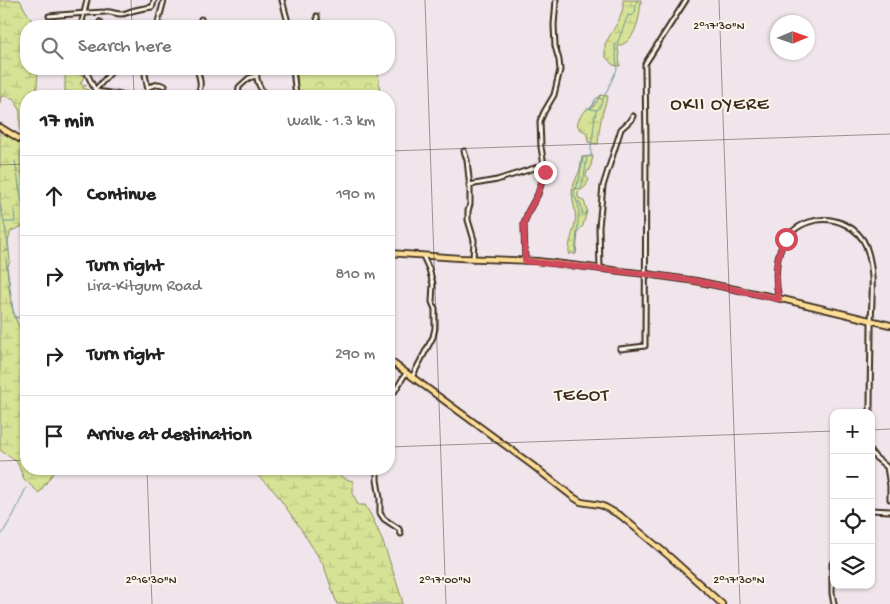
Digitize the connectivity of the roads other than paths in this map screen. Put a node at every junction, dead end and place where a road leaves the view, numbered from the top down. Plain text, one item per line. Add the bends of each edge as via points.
1 (87, 0) edge
2 (154, 0) edge
3 (164, 0) edge
4 (282, 0) edge
5 (556, 0) edge
6 (686, 0) edge
7 (85, 12) junction
8 (49, 16) dead end
9 (318, 16) dead end
10 (83, 20) edge
11 (159, 20) edge
12 (287, 20) edge
13 (318, 20) edge
14 (88, 75) edge
15 (109, 75) edge
16 (146, 75) edge
17 (198, 75) edge
18 (294, 75) edge
19 (256, 76) joint
20 (165, 86) dead end
21 (148, 88) joint
22 (95, 90) joint
23 (200, 90) edge
24 (239, 90) edge
25 (262, 90) edge
26 (295, 90) edge
27 (633, 116) dead end
28 (0, 127) edge
29 (20, 139) edge
30 (464, 151) dead end
31 (544, 165) junction
32 (469, 185) junction
33 (395, 254) edge
34 (423, 256) junction
35 (473, 259) junction
36 (525, 261) junction
37 (600, 269) junction
38 (646, 274) junction
39 (779, 299) junction
40 (871, 321) junction
41 (890, 325) edge
42 (620, 349) dead end
43 (395, 365) edge
44 (406, 373) junction
45 (412, 378) junction
46 (395, 391) edge
47 (870, 409) edge
48 (873, 454) edge
49 (377, 475) edge
50 (890, 499) edge
51 (875, 510) edge
52 (890, 511) edge
53 (401, 534) dead end
54 (832, 589) edge
55 (722, 604) edge
56 (834, 604) edge

1 - 7 street
2 - 7 street via 153,6 124,14
3 - 11 street
4 - 12 street
5 - 31 street via 554,25 560,70 554,96 540,123
6 - 38 street via 644,68
7 - 8 street
7 - 10 street
9 - 13 street
14 - 22 street
15 - 22 street
16 - 21 street
17 - 23 street
18 - 26 street
19 - 24 street via 249,78
19 - 25 street
20 - 21 street via 159,84
27 - 37 street via 621,128 603,186
28 - 29 main road
30 - 32 street
31 - 32 street
31 - 36 street via 538,194 524,224
32 - 35 street via 468,220 474,240
33 - 34 main road
34 - 35 main road
34 - 45 street via 433,284 435,328
35 - 36 main road
36 - 37 main road
37 - 38 main road
38 - 39 main road
38 - 42 street via 645,346
39 - 40 main road
39 - 40 street via 776,281 778,261 786,239 807,222 826,219 860,234 866,246 872,272
40 - 41 main road
40 - 47 street
43 - 44 main road
44 - 45 main road
44 - 46 street
45 - 55 main road via 573,497 621,516
48 - 50 street via 887,467
49 - 53 street via 380,513
51 - 52 street
54 - 56 street

